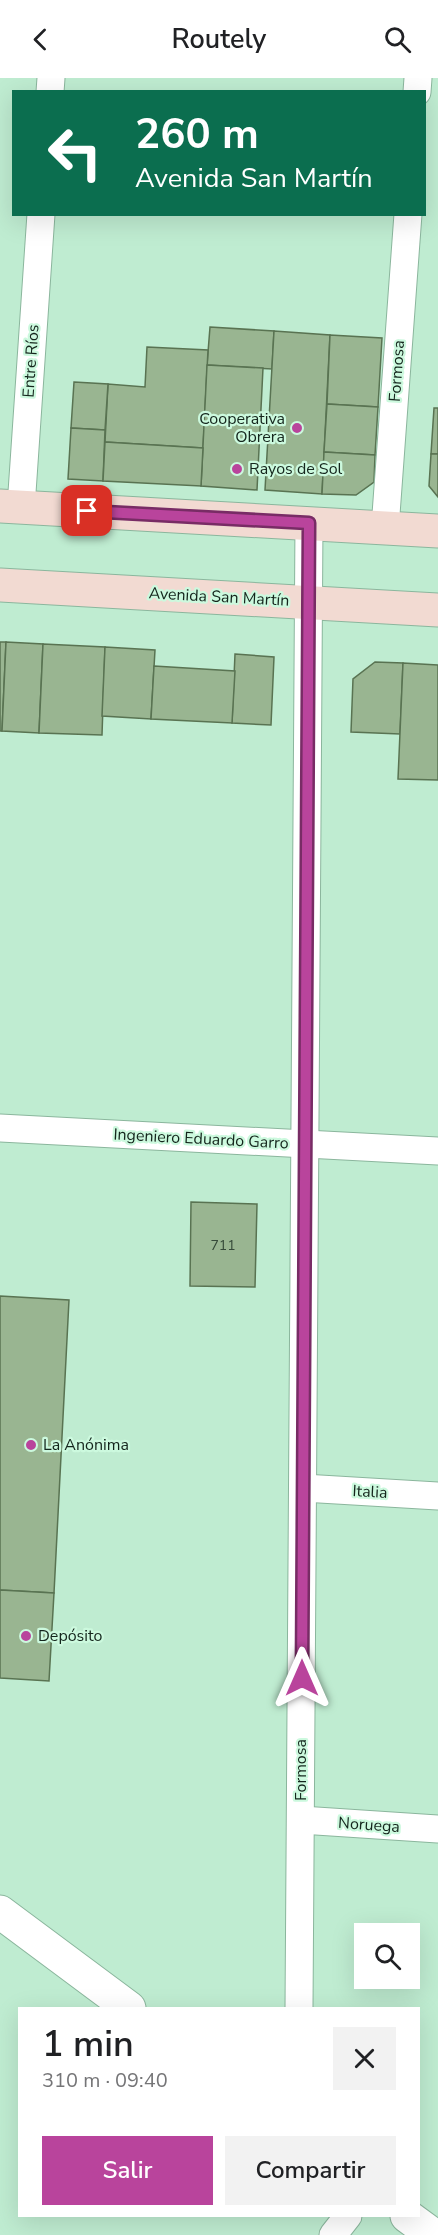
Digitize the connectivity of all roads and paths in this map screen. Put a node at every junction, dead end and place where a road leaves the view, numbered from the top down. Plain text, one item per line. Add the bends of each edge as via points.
1 (41, 216) edge
2 (408, 216) edge
3 (10, 507) edge
4 (309, 523) junction
5 (385, 528) junction
6 (438, 531) edge
7 (0, 585) edge
8 (309, 602) junction
9 (438, 610) edge
10 (0, 1128) edge
11 (306, 1144) junction
12 (438, 1151) edge
13 (303, 1488) junction
14 (438, 1496) edge
15 (301, 1821) junction
16 (438, 1829) edge
17 (0, 1912) edge
18 (128, 2007) edge
19 (299, 2007) edge
20 (347, 2217) edge
21 (408, 2217) edge
22 (333, 2235) edge
23 (433, 2235) edge

1 - 3 street, Entre Ríos
2 - 5 street, Formosa
3 - 4 main road
4 - 5 main road
4 - 8 street, Formosa
5 - 6 main road
7 - 8 main road, Avenida San Martín
8 - 9 main road, Avenida San Martín
8 - 11 street, Formosa
10 - 11 street, Ingeniero Eduardo Garro
11 - 12 street, Ingeniero Eduardo Garro
11 - 13 street, Formosa
13 - 14 street, Italia
13 - 15 street, Formosa
15 - 16 street, Noruega
15 - 19 street, Formosa
17 - 18 street
20 - 22 street
21 - 23 street

